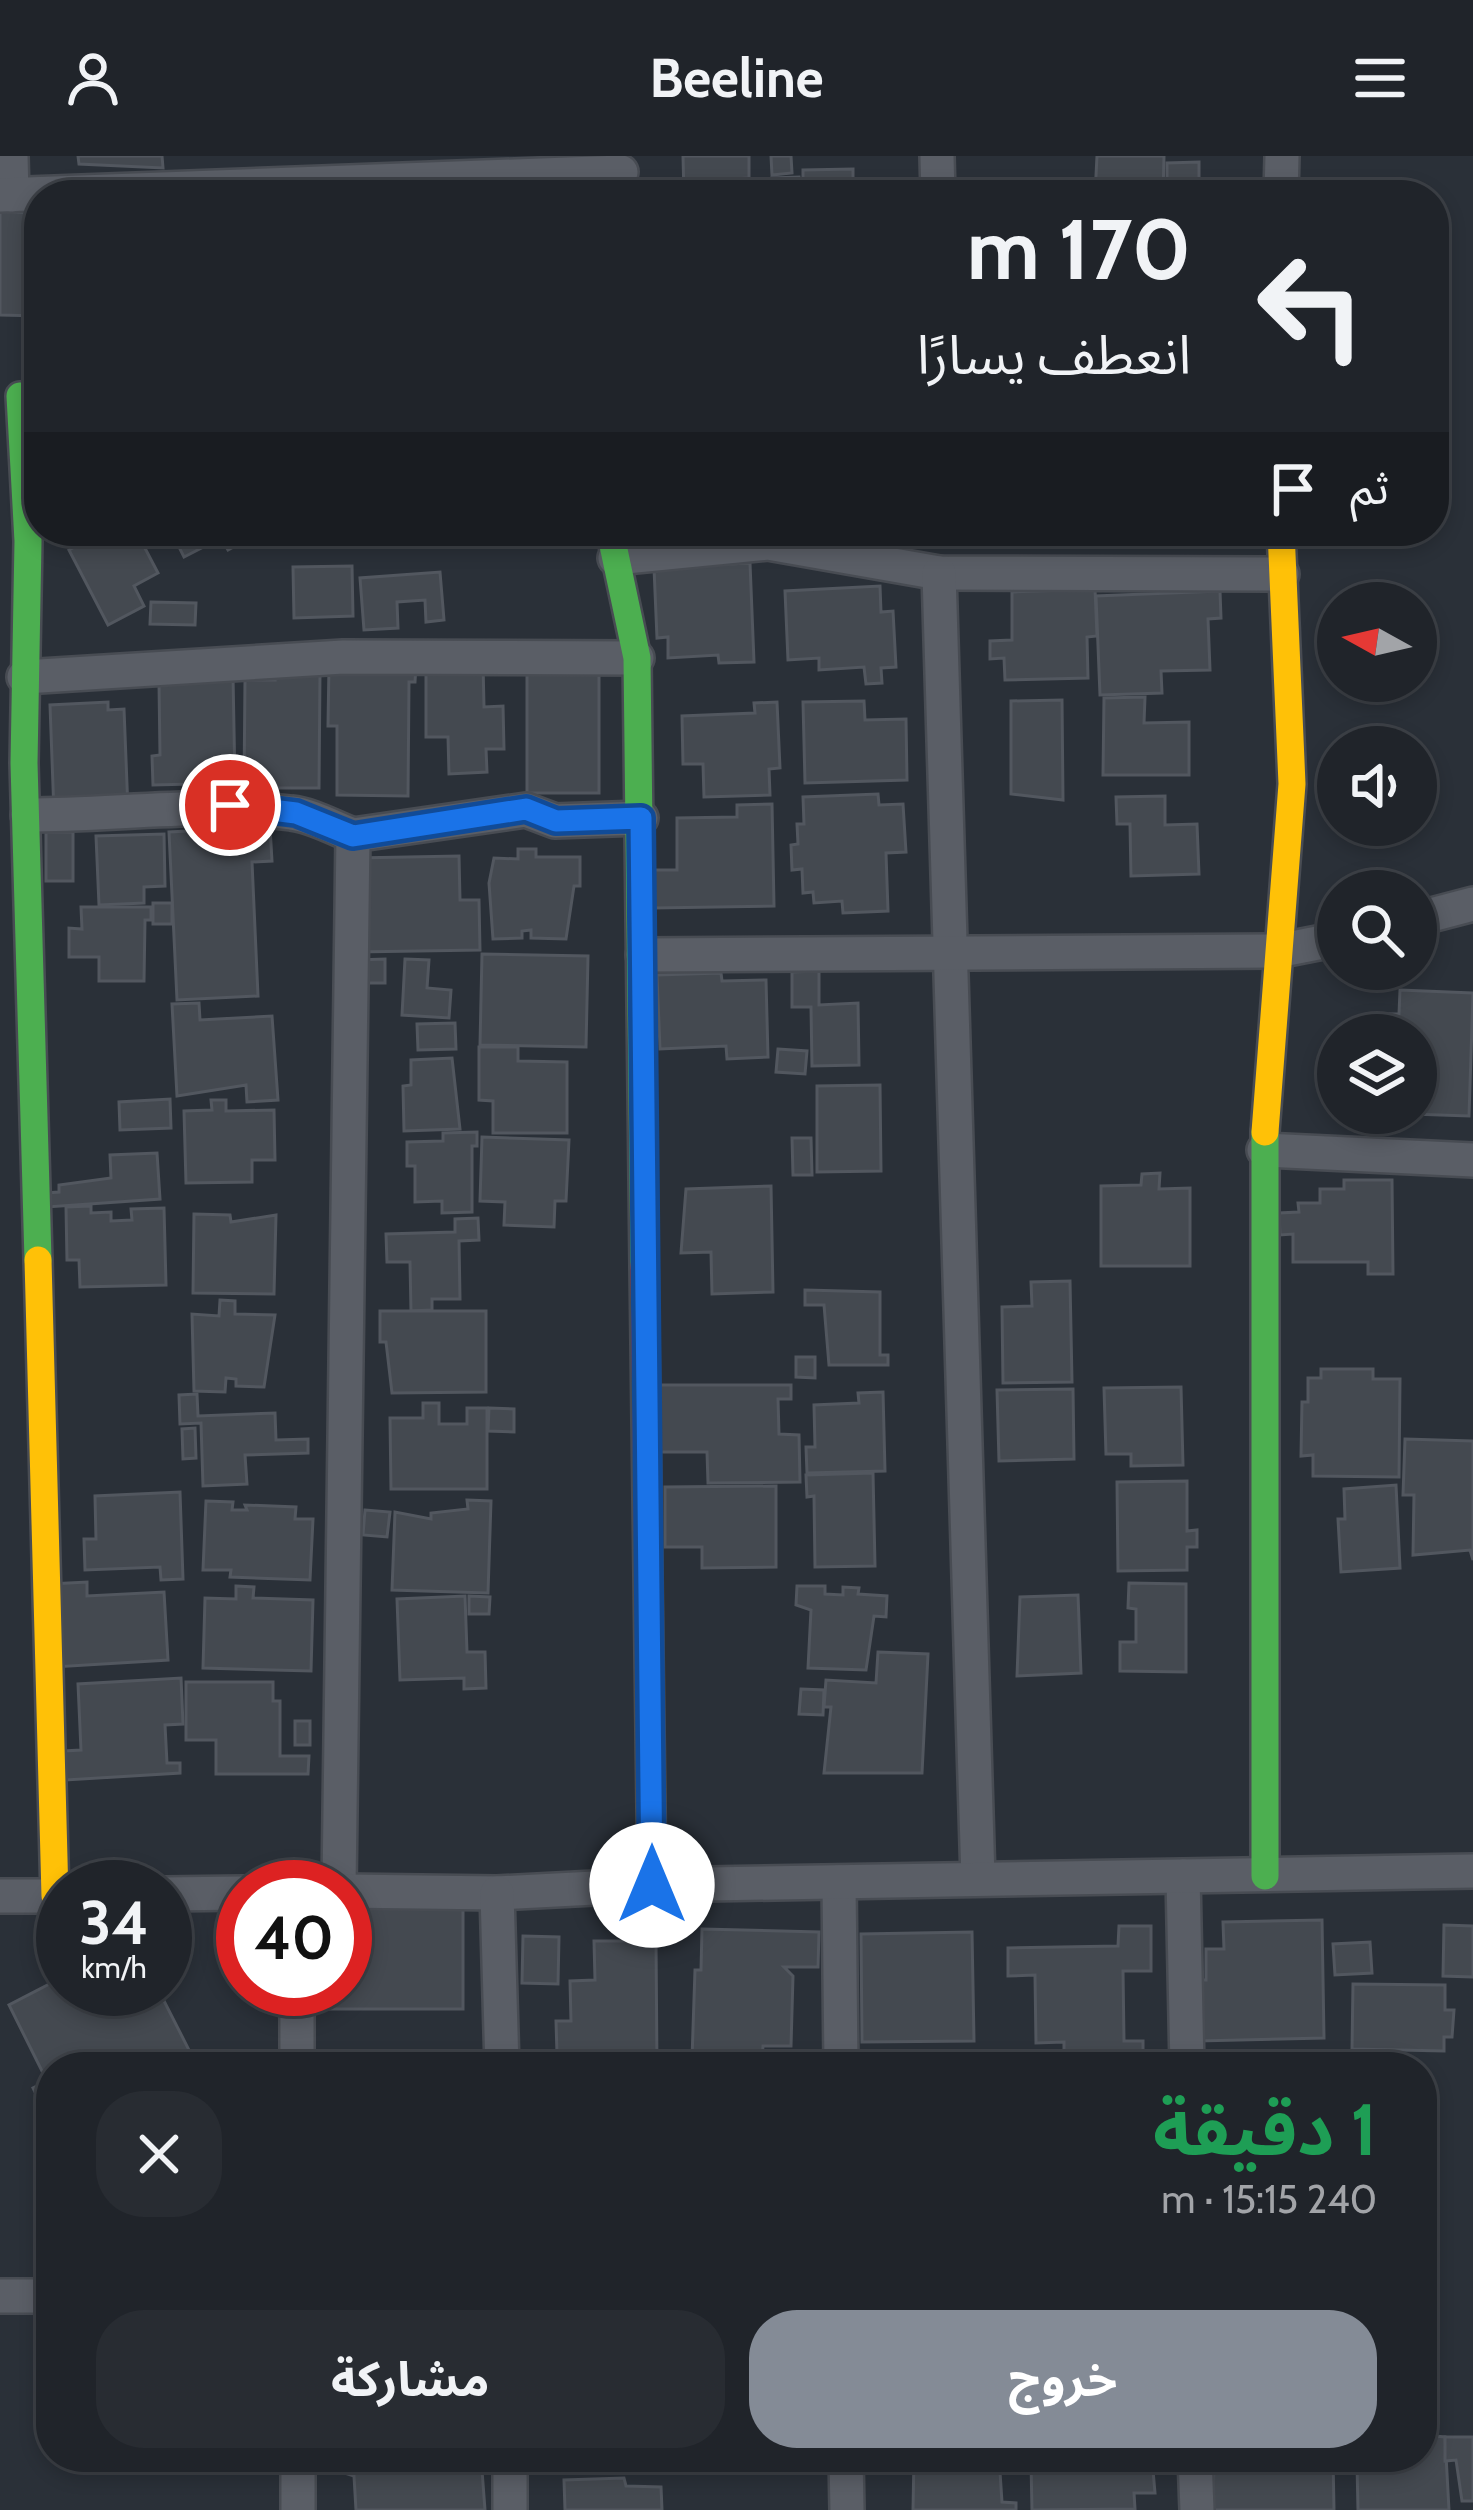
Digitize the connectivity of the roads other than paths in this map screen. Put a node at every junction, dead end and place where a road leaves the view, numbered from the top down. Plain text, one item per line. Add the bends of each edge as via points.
1 (11, 156) edge
2 (331, 171) edge
3 (620, 174) edge
4 (209, 180) edge
5 (6, 195) edge
6 (20, 396) edge
7 (14, 542) edge
8 (613, 546) edge
9 (780, 546) edge
10 (1281, 546) edge
11 (939, 573) junction
12 (1282, 574) junction
13 (637, 658) junction
14 (24, 677) junction
15 (12, 763) edge
16 (28, 815) junction
17 (641, 818) junction
18 (353, 836) junction
19 (1473, 904) edge
20 (1437, 913) edge
21 (1317, 943) edge
22 (1277, 951) junction
23 (951, 953) junction
24 (643, 955) junction
25 (1264, 1150) junction
26 (1473, 1160) edge
27 (58, 1860) edge
28 (342, 1860) edge
29 (1473, 1870) edge
30 (1184, 1876) junction
31 (1265, 1876) junction
32 (978, 1880) junction
33 (839, 1882) junction
34 (652, 1885) junction
35 (372, 1890) edge
36 (497, 1893) junction
37 (0, 1896) edge
38 (36, 1896) edge
39 (297, 2016) edge
40 (297, 2052) edge
41 (502, 2052) edge
42 (842, 2052) edge
43 (1187, 2052) edge
44 (0, 2296) edge
45 (36, 2296) edge
46 (298, 2472) edge
47 (510, 2472) edge
48 (846, 2472) edge
49 (1196, 2472) edge
50 (298, 2510) edge
51 (511, 2510) edge
52 (847, 2510) edge
53 (1197, 2510) edge

1 - 5 street
2 - 3 street
2 - 4 street
6 - 7 street
7 - 14 street
8 - 13 street
9 - 11 street
10 - 12 street
11 - 12 street
11 - 23 street
12 - 22 street via 1292,784
13 - 14 street via 343,657
13 - 17 street
14 - 15 street
15 - 16 street
16 - 18 street via 230,805 296,813
16 - 27 street
17 - 18 street via 556,821 526,809
17 - 24 street
18 - 28 street
19 - 20 street
21 - 22 street
22 - 23 street
22 - 25 street
23 - 24 street
23 - 32 street
24 - 34 street
25 - 26 street
25 - 31 street
29 - 31 street
30 - 31 street
30 - 32 street
30 - 43 street
32 - 33 street
33 - 34 street
33 - 42 street
34 - 36 street
35 - 36 street
36 - 41 street
37 - 38 street
39 - 40 street
44 - 45 street
46 - 50 street
47 - 51 street
48 - 52 street
49 - 53 street

